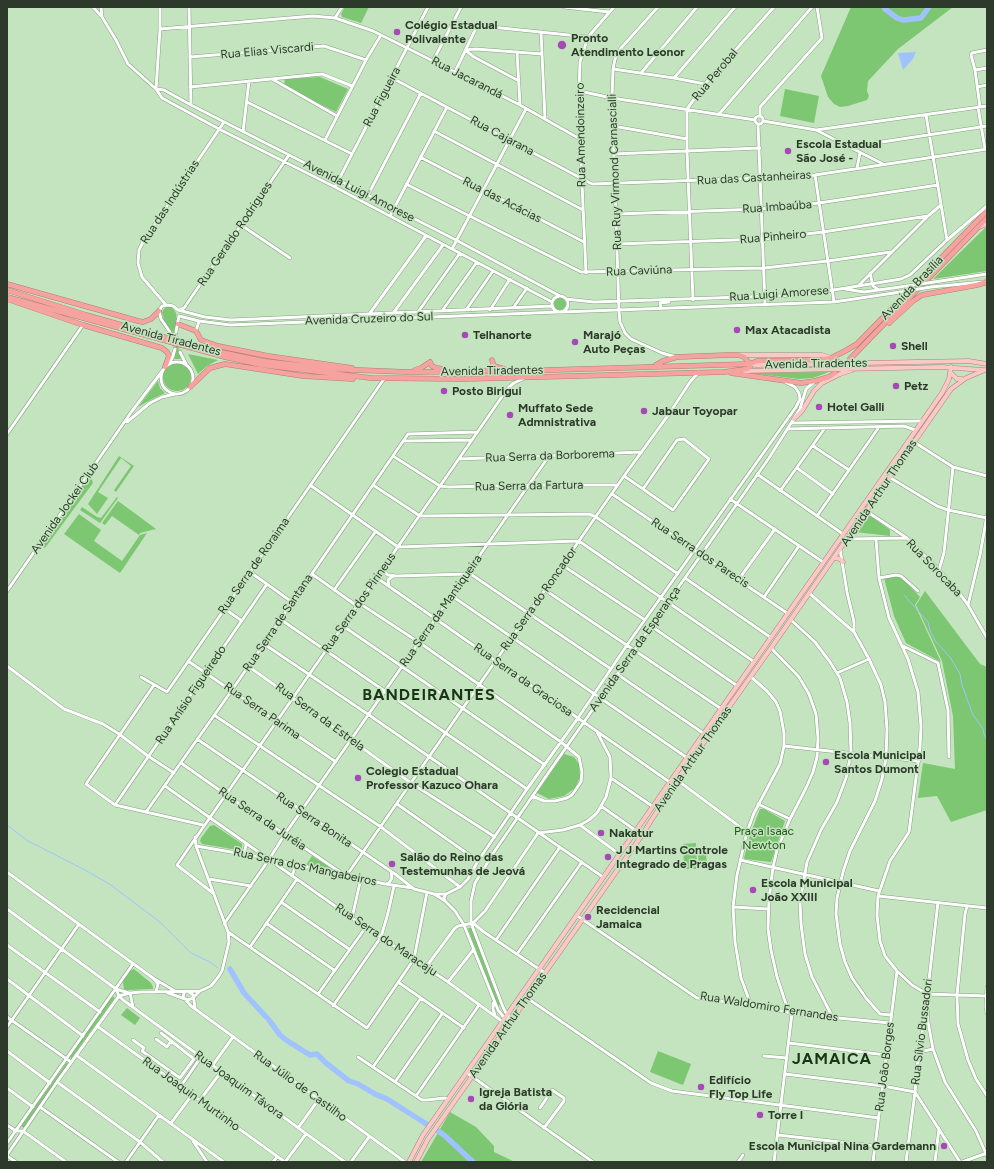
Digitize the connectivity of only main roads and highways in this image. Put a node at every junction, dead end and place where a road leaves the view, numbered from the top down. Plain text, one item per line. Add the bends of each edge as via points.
1 (987, 211) edge
2 (987, 218) edge
3 (987, 224) edge
4 (976, 230) junction
5 (987, 282) edge
6 (7, 284) edge
7 (12, 286) junction
8 (7, 290) edge
9 (7, 298) edge
10 (43, 302) junction
11 (159, 311) road end
12 (178, 324) road end
13 (873, 336) junction
14 (738, 355) junction
15 (831, 358) junction
16 (850, 359) dead end
17 (492, 360) dead end
18 (663, 361) junction
19 (969, 361) junction
20 (869, 363) junction
21 (750, 364) junction
22 (845, 364) junction
23 (987, 364) edge
24 (654, 366) junction
25 (679, 366) junction
26 (166, 367) road end
27 (951, 367) junction
28 (859, 368) junction
29 (552, 370) junction
30 (986, 370) edge
31 (369, 371) junction
32 (517, 371) junction
33 (407, 372) junction
34 (462, 372) junction
35 (724, 372) junction
36 (835, 373) dead end
37 (951, 373) junction
38 (371, 378) junction
39 (509, 378) junction
40 (966, 378) junction
41 (190, 387) road end
42 (933, 404) junction
43 (794, 419) road end
44 (930, 419) junction
45 (915, 430) junction
46 (920, 433) junction
47 (854, 517) junction
48 (859, 520) junction
49 (838, 540) junction
50 (840, 549) junction
51 (834, 558) junction
52 (843, 562) road end
53 (793, 604) junction
54 (799, 607) junction
55 (761, 650) junction
56 (767, 654) junction
57 (727, 698) junction
58 (733, 702) junction
59 (409, 1162) edge
60 (416, 1162) edge

1 - 15 highway, Avenida Brasília via 857,344
2 - 4 highway, Avenida Brasília
3 - 4 main road
4 - 13 highway, Avenida Brasília
5 - 13 highway via 922,295
6 - 7 highway
7 - 10 highway
7 - 11 highway via 143,322 152,319
8 - 10 highway, Avenida Tiradentes
9 - 26 highway via 83,325 162,348 169,356
9 - 38 highway, Avenida Tiradentes via 225,358
10 - 31 highway, Avenida Tiradentes via 238,356 294,365
12 - 31 highway via 196,331 201,340 218,346
13 - 16 highway, Avenida Brasília
14 - 15 main road
14 - 18 highway via 677,357
14 - 21 highway
15 - 21 highway via 757,361
15 - 22 highway
17 - 32 highway via 496,368
18 - 24 highway
18 - 25 highway
19 - 20 main road, Avenida Tiradentes
19 - 23 main road, Avenida Tiradentes
19 - 27 main road
20 - 22 main road, Avenida Tiradentes
20 - 28 main road
21 - 22 main road, Avenida Tiradentes
21 - 25 highway, Avenida Tiradentes
21 - 35 highway via 747,369
24 - 25 highway, Avenida Tiradentes
24 - 29 highway, Avenida Tiradentes
27 - 28 main road, Avenida Tiradentes
27 - 30 main road, Avenida Tiradentes
27 - 37 main road, Avenida Arthur Thomas
28 - 35 main road, Avenida Tiradentes
28 - 43 main road via 822,383
29 - 32 highway, Avenida Tiradentes
29 - 39 highway via 514,373
30 - 40 main road, Avenida Arthur Thomas
31 - 33 highway, Avenida Tiradentes
32 - 34 highway, Avenida Tiradentes
33 - 34 highway, Avenida Tiradentes
33 - 34 highway via 430,362 436,368
35 - 36 highway via 801,383 824,379
35 - 39 highway, Avenida Tiradentes
37 - 40 main road via 957,379
37 - 42 main road, Avenida Arthur Thomas via 942,393
38 - 39 highway, Avenida Tiradentes
38 - 41 highway via 328,378 225,364 210,368
40 - 44 main road, Avenida Arthur Thomas via 951,389
42 - 44 main road via 935,407
42 - 45 main road, Avenida Arthur Thomas
44 - 46 main road, Avenida Arthur Thomas
45 - 46 main road
45 - 47 main road, Avenida Arthur Thomas
46 - 48 main road, Avenida Arthur Thomas
47 - 48 main road
47 - 49 main road, Avenida Arthur Thomas
48 - 50 main road, Avenida Arthur Thomas
49 - 50 main road
49 - 53 main road, Avenida Arthur Thomas
50 - 51 main road, Avenida Arthur Thomas
51 - 52 main road
51 - 54 main road, Avenida Arthur Thomas
53 - 54 main road
53 - 55 main road, Avenida Arthur Thomas
54 - 56 main road, Avenida Arthur Thomas
55 - 56 main road
55 - 57 main road, Avenida Arthur Thomas
56 - 58 main road, Avenida Arthur Thomas
57 - 58 main road
57 - 59 main road, Avenida Arthur Thomas via 423,1135
58 - 60 main road, Avenida Arthur Thomas via 428,1139

